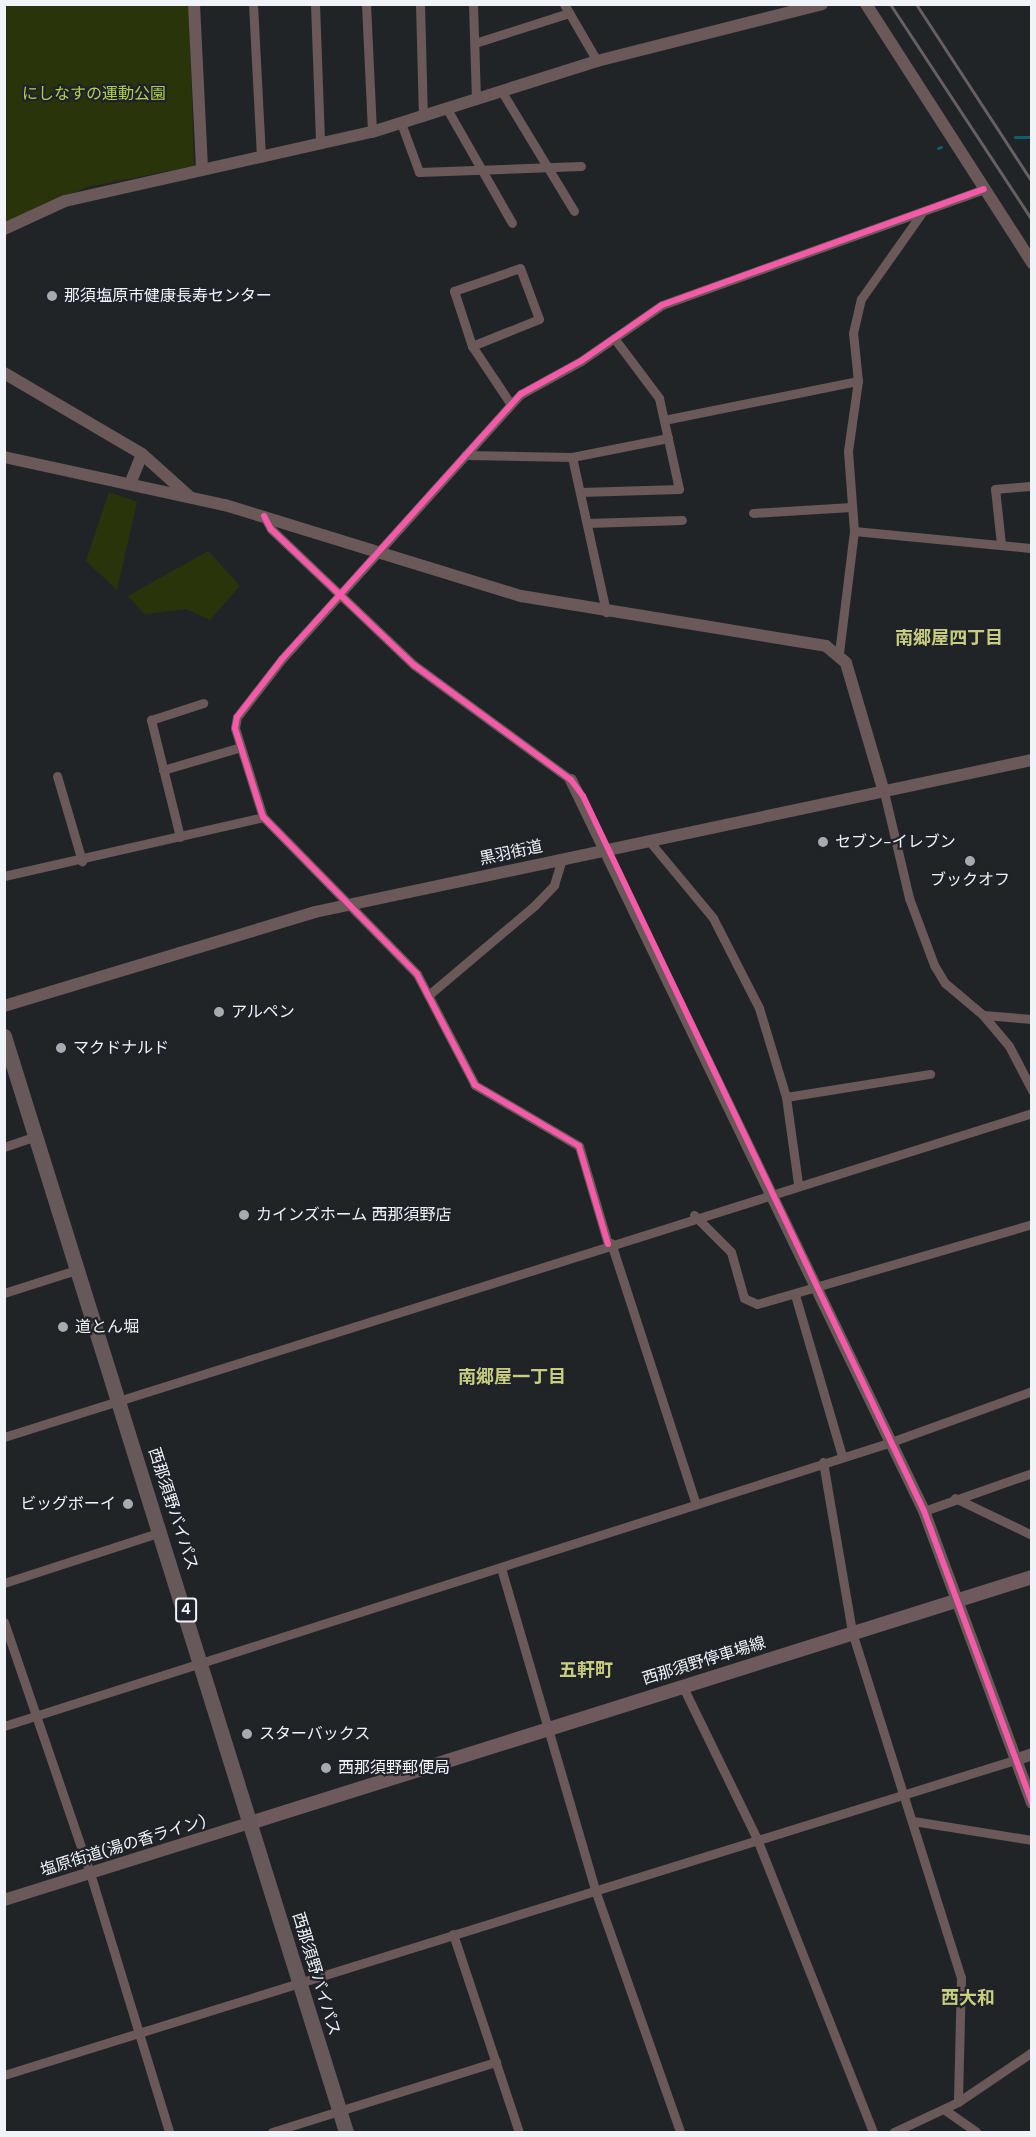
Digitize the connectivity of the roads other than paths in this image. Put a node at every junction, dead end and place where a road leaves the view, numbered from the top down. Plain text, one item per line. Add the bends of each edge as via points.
1 (194, 4) edge
2 (253, 4) edge
3 (315, 4) edge
4 (366, 4) edge
5 (420, 4) edge
6 (473, 4) edge
7 (822, 4) edge
8 (866, 4) edge
9 (566, 9) edge
10 (475, 43) junction
11 (597, 62) junction
12 (502, 92) junction
13 (476, 100) junction
14 (447, 109) junction
15 (423, 117) junction
16 (401, 123) junction
17 (372, 132) junction
18 (320, 143) junction
19 (261, 158) junction
20 (581, 166) dead end
21 (548, 168) junction
22 (202, 170) junction
23 (483, 172) junction
24 (984, 189) junction
25 (574, 211) dead end
26 (921, 214) junction
27 (512, 223) dead end
28 (4, 230) edge
29 (1032, 263) edge
30 (614, 338) junction
31 (472, 346) junction
32 (4, 373) edge
33 (858, 381) junction
34 (510, 403) junction
35 (664, 420) junction
36 (668, 438) junction
37 (142, 454) junction
38 (465, 455) junction
39 (4, 457) edge
40 (572, 457) junction
41 (130, 484) junction
42 (1032, 486) edge
43 (581, 492) junction
44 (190, 497) junction
45 (851, 507) junction
46 (753, 513) dead end
47 (264, 516) junction
48 (682, 520) dead end
49 (587, 523) junction
50 (854, 531) junction
51 (1002, 544) junction
52 (1032, 548) edge
53 (380, 554) junction
54 (341, 598) junction
55 (606, 612) junction
56 (839, 653) junction
57 (203, 703) dead end
58 (241, 747) junction
59 (1032, 760) edge
60 (163, 770) junction
61 (57, 776) dead end
62 (571, 780) joint
63 (884, 792) junction
64 (263, 817) junction
65 (180, 837) junction
66 (650, 843) junction
67 (607, 850) junction
68 (562, 859) junction
69 (82, 861) junction
70 (4, 876) edge
71 (346, 905) junction
72 (431, 993) junction
73 (4, 1006) edge
74 (984, 1015) junction
75 (1032, 1019) edge
76 (4, 1036) edge
77 (930, 1074) dead end
78 (1032, 1090) edge
79 (786, 1097) junction
80 (1032, 1113) edge
81 (36, 1136) junction
82 (4, 1147) edge
83 (798, 1184) junction
84 (771, 1191) junction
85 (694, 1215) junction
86 (1032, 1224) edge
87 (609, 1243) junction
88 (79, 1269) junction
89 (817, 1287) junction
90 (4, 1293) edge
91 (795, 1295) junction
92 (1032, 1391) edge
93 (120, 1400) junction
94 (4, 1437) edge
95 (891, 1442) junction
96 (842, 1456) junction
97 (823, 1462) junction
98 (1032, 1473) edge
99 (956, 1498) junction
100 (696, 1504) junction
101 (924, 1511) junction
102 (161, 1532) junction
103 (1032, 1535) edge
104 (501, 1568) junction
105 (1032, 1577) edge
106 (4, 1583) edge
107 (961, 1600) junction
108 (4, 1622) edge
109 (852, 1632) junction
110 (204, 1664) junction
111 (682, 1685) junction
112 (35, 1717) junction
113 (4, 1726) edge
114 (547, 1728) junction
115 (1032, 1754) edge
116 (1015, 1760) junction
117 (903, 1794) junction
118 (1032, 1803) edge
119 (913, 1821) junction
120 (250, 1823) junction
121 (757, 1839) junction
122 (1032, 1840) edge
123 (90, 1873) junction
124 (595, 1890) junction
125 (4, 1900) edge
126 (453, 1934) junction
127 (300, 1981) junction
128 (137, 2032) junction
129 (1032, 2052) edge
130 (496, 2062) junction
131 (4, 2075) edge
132 (958, 2102) junction
133 (945, 2110) junction
134 (339, 2111) junction
135 (169, 2133) edge
136 (272, 2133) edge
137 (346, 2133) edge
138 (519, 2133) edge
139 (680, 2133) edge
140 (873, 2133) edge
141 (894, 2133) edge
142 (976, 2133) edge

1 - 22 street
2 - 19 street
3 - 18 street
4 - 17 street
5 - 15 street
6 - 10 street
7 - 11 street
8 - 24 street
9 - 10 street
9 - 11 street
10 - 13 street
11 - 12 street
12 - 13 street
12 - 21 street
13 - 14 street
14 - 15 street
14 - 23 street
15 - 16 street
16 - 17 street
16 - 23 street via 419,172
17 - 18 street
18 - 19 street
19 - 22 street
20 - 21 street
21 - 23 street
21 - 25 street
22 - 28 street via 65,201
23 - 27 street
24 - 26 street
24 - 29 street
26 - 30 street via 662,305
26 - 33 street via 861,299 853,333
30 - 34 street
30 - 35 street via 659,398
31 - 31 street via 454,291 520,268 539,319
31 - 34 street
32 - 37 street
33 - 35 street
33 - 45 street via 848,451
34 - 38 street
35 - 36 street
36 - 40 street
36 - 43 street via 679,489
37 - 41 street
37 - 44 street
38 - 40 street
38 - 53 street
39 - 41 street
40 - 43 street
41 - 44 street
42 - 51 street via 995,489
43 - 49 street
44 - 47 street
45 - 46 street
45 - 50 street
47 - 53 street
47 - 54 street
48 - 49 street
49 - 55 street
50 - 51 street
50 - 56 street
51 - 52 street
53 - 54 street
53 - 55 street via 521,596
54 - 58 street via 242,705 235,728
54 - 62 street via 465,706
55 - 56 street via 821,645
56 - 63 street
57 - 60 street via 151,720
58 - 60 street
58 - 64 street
59 - 63 street, 黒羽街道
60 - 65 street
61 - 69 street
62 - 67 street
63 - 66 street, 黒羽街道
63 - 74 street via 909,898 931,957 945,983
64 - 65 street
64 - 71 street
65 - 69 street
66 - 67 street, 黒羽街道
66 - 79 street via 727,941 759,1008
67 - 68 street, 黒羽街道
67 - 84 street
68 - 71 street, 黒羽街道
68 - 72 street via 554,885 535,905
69 - 70 street
71 - 72 street
71 - 73 street, 黒羽街道 via 173,952
72 - 87 street via 461,1068 475,1085 579,1146
74 - 75 street
74 - 78 street via 1009,1046
76 - 81 highway, 西那須野バイパス / 4
77 - 79 street
79 - 83 street
80 - 83 street
81 - 82 street
81 - 88 highway, 西那須野バイパス / 4
83 - 84 street
84 - 85 street
84 - 89 street
85 - 87 street
85 - 91 street via 731,1252 748,1302
86 - 89 street
87 - 93 street
87 - 100 street
88 - 90 street
88 - 93 highway, 西那須野バイパス / 4
89 - 91 street
89 - 95 street
91 - 96 street
92 - 95 street
93 - 94 street
93 - 102 highway, 西那須野バイパス / 4
95 - 96 street
95 - 101 street
96 - 97 street
97 - 100 street
97 - 109 street
98 - 99 street
99 - 101 street
99 - 103 street
100 - 104 street
101 - 107 street
102 - 106 street
102 - 110 highway, 西那須野バイパス / 4
104 - 110 street
104 - 114 street
105 - 107 main road, 西那須野停車場線
107 - 109 main road, 西那須野停車場線
107 - 116 street
108 - 112 street
109 - 111 main road, 西那須野停車場線
109 - 117 street
110 - 112 street
110 - 120 highway, 西那須野バイパス / 4
111 - 114 main road, 西那須野停車場線
111 - 121 street
112 - 113 street
112 - 123 street
114 - 120 main road, 西那須野停車場線
114 - 124 street
115 - 116 street
116 - 117 street
116 - 118 street
117 - 119 street
117 - 121 street
119 - 122 street
119 - 132 street via 961,1977
120 - 123 street, 塩原街道(湯の香ライン)
120 - 127 highway, 西那須野バイパス / 4
121 - 124 street
121 - 140 street
123 - 125 street, 塩原街道(湯の香ライン)
123 - 128 street
124 - 126 street
124 - 139 street
126 - 127 street
126 - 130 street
127 - 128 street
127 - 134 highway, 西那須野バイパス / 4
128 - 131 street
128 - 135 street
129 - 132 street
130 - 134 street
130 - 138 street
132 - 133 street
133 - 141 street
133 - 142 street
134 - 136 street
134 - 137 highway, 西那須野バイパス / 4

